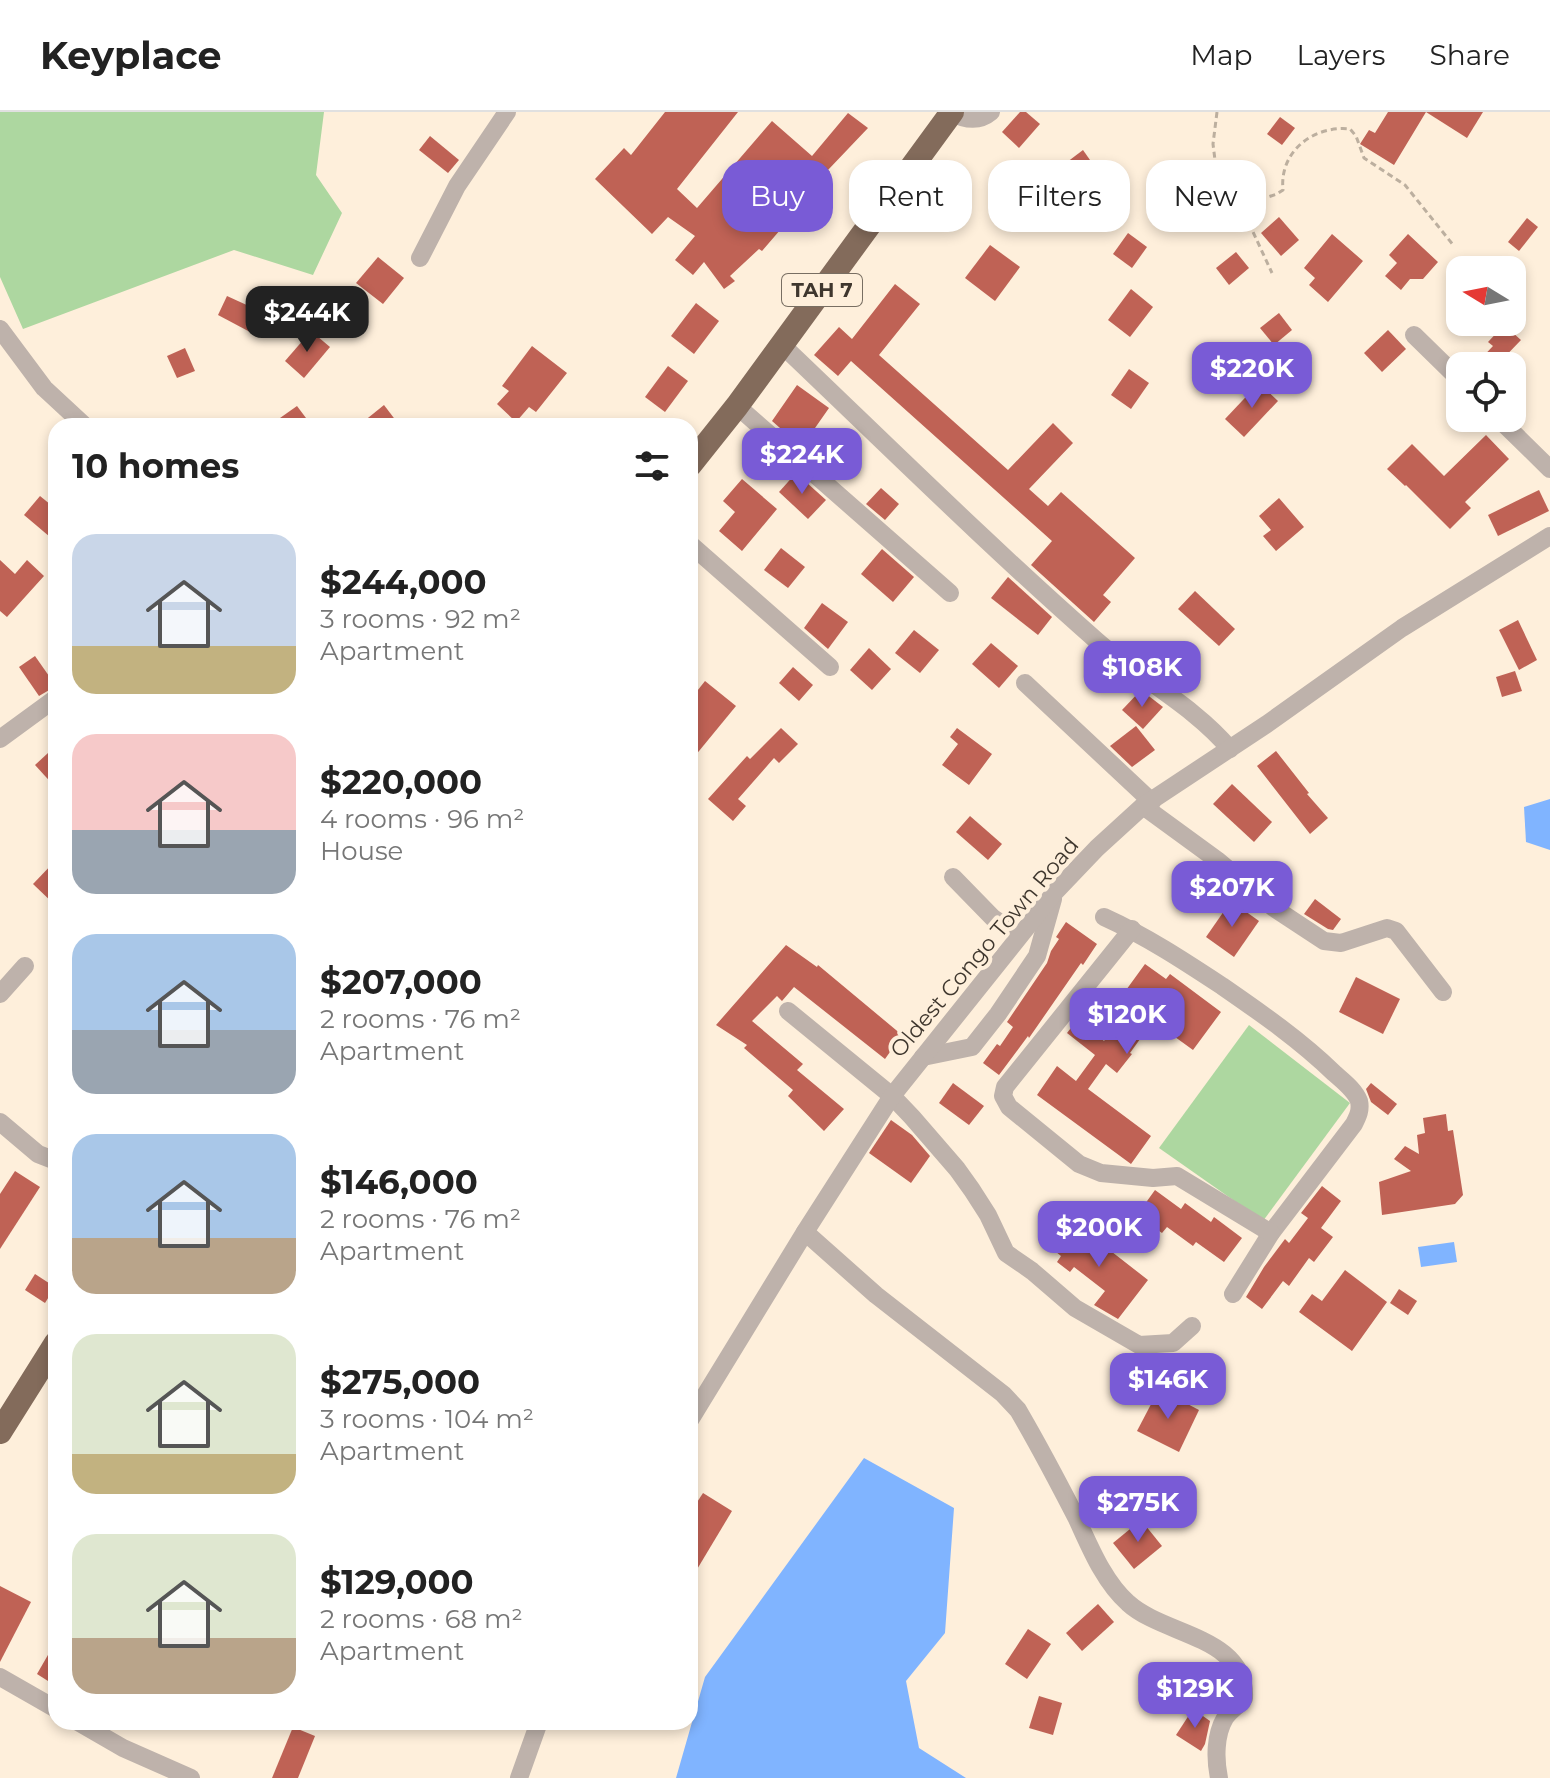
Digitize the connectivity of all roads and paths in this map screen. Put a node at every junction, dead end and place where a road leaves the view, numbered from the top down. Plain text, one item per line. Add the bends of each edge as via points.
1 (507, 112) edge
2 (951, 112) edge
3 (991, 112) edge
4 (1217, 112) edge
5 (1215, 160) edge
6 (1266, 198) edge
7 (1253, 232) edge
8 (1454, 246) dead end
9 (420, 258) dead end
10 (1272, 273) dead end
11 (0, 329) edge
12 (1414, 335) dead end
13 (782, 345) junction
14 (1446, 366) edge
15 (737, 406) junction
16 (76, 418) edge
17 (1512, 432) edge
18 (698, 455) edge
19 (1550, 469) edge
20 (1550, 536) edge
21 (698, 551) edge
22 (950, 593) dead end
23 (830, 667) dead end
24 (1025, 683) dead end
25 (48, 704) edge
26 (0, 739) edge
27 (1230, 749) junction
28 (1148, 804) junction
29 (953, 877) dead end
30 (1055, 892) junction
31 (1104, 917) dead end
32 (1132, 929) junction
33 (1019, 936) junction
34 (25, 966) dead end
35 (1443, 992) dead end
36 (0, 994) edge
37 (788, 1011) dead end
38 (923, 1057) junction
39 (892, 1096) junction
40 (0, 1122) edge
41 (48, 1158) edge
42 (805, 1232) junction
43 (1271, 1233) junction
44 (1233, 1294) dead end
45 (1192, 1326) dead end
46 (48, 1356) edge
47 (698, 1407) edge
48 (0, 1432) edge
49 (0, 1677) edge
50 (48, 1704) edge
51 (92, 1730) edge
52 (536, 1730) edge
53 (191, 1778) edge
54 (519, 1778) edge
55 (1219, 1778) edge

1 - 9 street via 457,186
2 - 3 street via 968,120
2 - 13 highway, TAH 7
4 - 5 path
6 - 8 path via 1283,190 1285,167 1302,142 1328,129 1350,129 1364,158 1405,185
7 - 10 path
11 - 16 street via 44,388
12 - 14 street
13 - 15 highway, TAH 7
13 - 27 street via 1022,574 1100,644 1213,729
15 - 18 highway, TAH 7
15 - 22 street
17 - 19 street
20 - 27 street, Oldest Congo Town Road via 1402,628
21 - 23 street
24 - 28 street
25 - 26 street
27 - 28 street, Oldest Congo Town Road
28 - 30 street, Oldest Congo Town Road
28 - 35 street via 1274,908 1324,941 1341,943 1387,928 1396,931
29 - 33 street
30 - 33 street, Oldest Congo Town Road
30 - 38 street via 1037,956 972,1047
31 - 32 street
32 - 43 street via 1249,1004 1355,1093 1360,1112 1354,1124
32 - 43 street via 1003,1096 1017,1114 1079,1164 1101,1173 1177,1176
33 - 38 street, Oldest Congo Town Road
34 - 36 street
37 - 39 street
38 - 39 street, Oldest Congo Town Road
39 - 42 street, Oldest Congo Town Road
39 - 45 street via 957,1169 1006,1253 1075,1308 1139,1345 1173,1343
40 - 41 street
42 - 47 street, Oldest Congo Town Road
42 - 55 street via 1018,1410 1092,1551 1127,1603 1230,1658 1243,1680 1244,1698 1225,1718 1219,1734
43 - 44 street
46 - 48 highway
49 - 50 street
51 - 53 street
52 - 54 street

